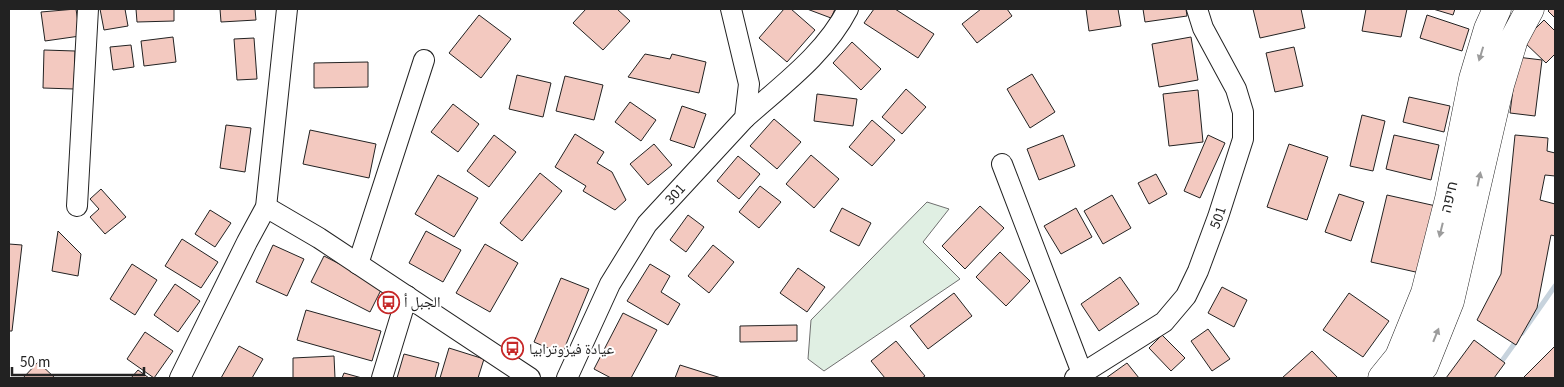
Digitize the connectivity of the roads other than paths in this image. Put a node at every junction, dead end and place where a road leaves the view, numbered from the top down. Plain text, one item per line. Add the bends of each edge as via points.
1 (88, 9) edge
2 (287, 9) edge
3 (732, 9) edge
4 (848, 9) edge
5 (1197, 9) edge
6 (1497, 9) edge
7 (1530, 9) edge
8 (424, 60) dead end
9 (745, 118) junction
10 (1002, 164) dead end
11 (77, 206) dead end
12 (266, 207) junction
13 (358, 264) junction
14 (407, 296) junction
15 (1079, 376) edge
16 (180, 378) edge
17 (382, 378) edge
18 (530, 378) edge
19 (567, 378) edge
20 (1382, 378) edge
21 (1414, 378) edge

1 - 11 street
2 - 12 street
3 - 9 street via 749,84
4 - 9 street, 301 via 816,55
5 - 15 street, 501 via 1203,28 1236,89 1243,112 1243,139 1218,217 1186,296 1164,322
6 -> 20 highway, חיפה via 1473,79 1449,199 1425,293 1399,357
21 -> 7 highway, חיפה via 1424,366 1450,301 1500,85 1514,39
8 - 13 street
9 - 19 street, 301 via 647,224 610,284
10 - 15 street
12 - 13 street
12 - 16 street
13 - 14 street
14 - 17 street
14 - 18 street

